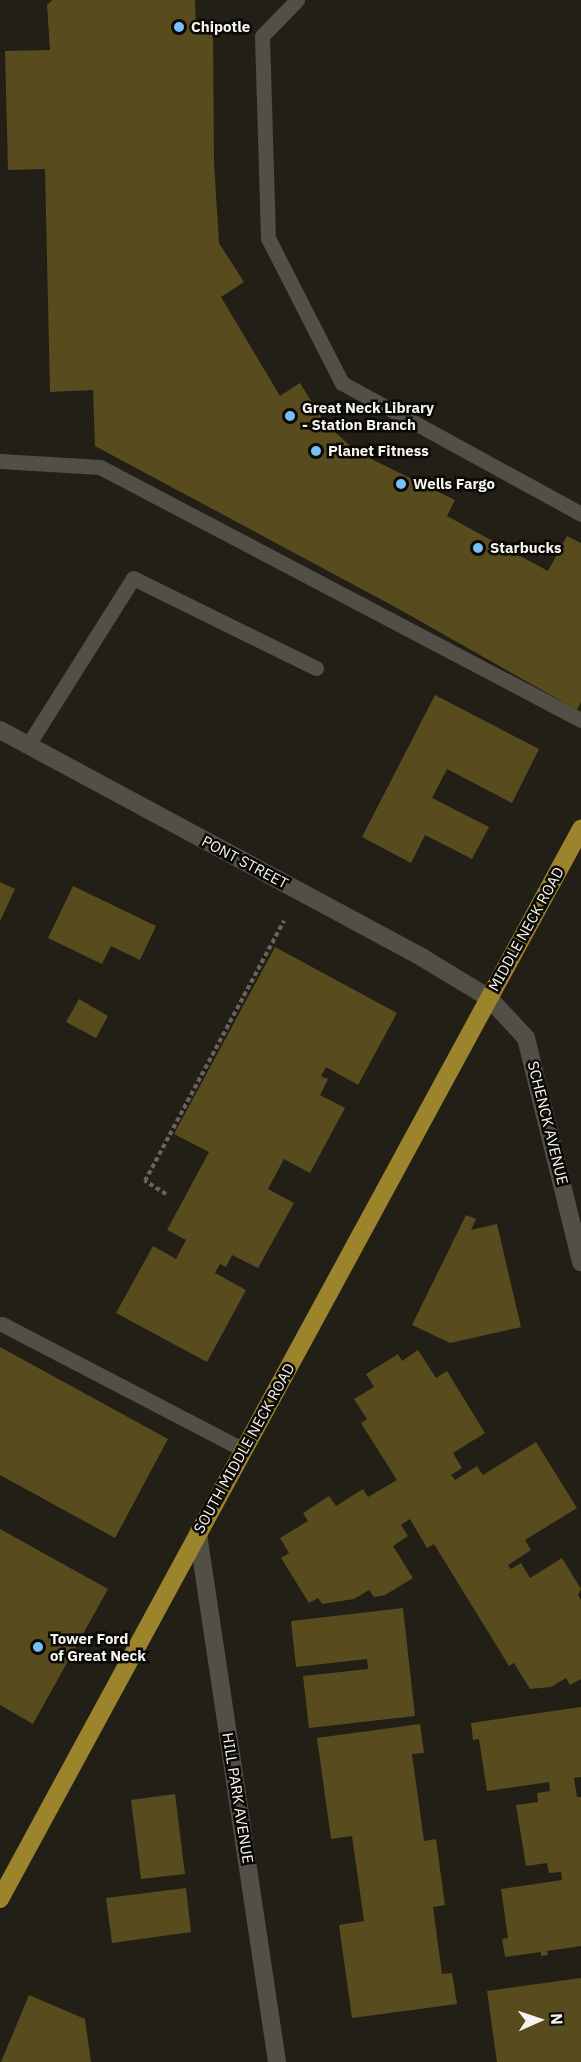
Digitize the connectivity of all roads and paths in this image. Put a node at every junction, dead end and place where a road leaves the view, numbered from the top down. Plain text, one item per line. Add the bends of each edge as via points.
1 (297, 0) edge
2 (0, 461) edge
3 (581, 514) edge
4 (316, 668) dead end
5 (581, 720) edge
6 (0, 730) edge
7 (28, 745) junction
8 (581, 829) edge
9 (284, 921) dead end
10 (489, 998) junction
11 (166, 1194) dead end
12 (581, 1262) edge
13 (2, 1324) dead end
14 (244, 1450) junction
15 (198, 1534) junction
16 (0, 1899) edge
17 (278, 2062) edge

1 - 3 lane via 262,36 268,238 342,383
2 - 5 lane via 100,467
4 - 7 lane via 133,578
6 - 7 street, PONT STREET
7 - 10 street, PONT STREET via 423,958
8 - 10 main road, MIDDLE NECK ROAD
9 - 11 path via 146,1181
10 - 12 street, SCHENCK AVENUE via 526,1038
10 - 14 main road, SOUTH MIDDLE NECK ROAD
13 - 14 lane
14 - 15 main road, SOUTH MIDDLE NECK ROAD
15 - 16 main road, SOUTH MIDDLE NECK ROAD
15 - 17 street, HILL PARK AVENUE

